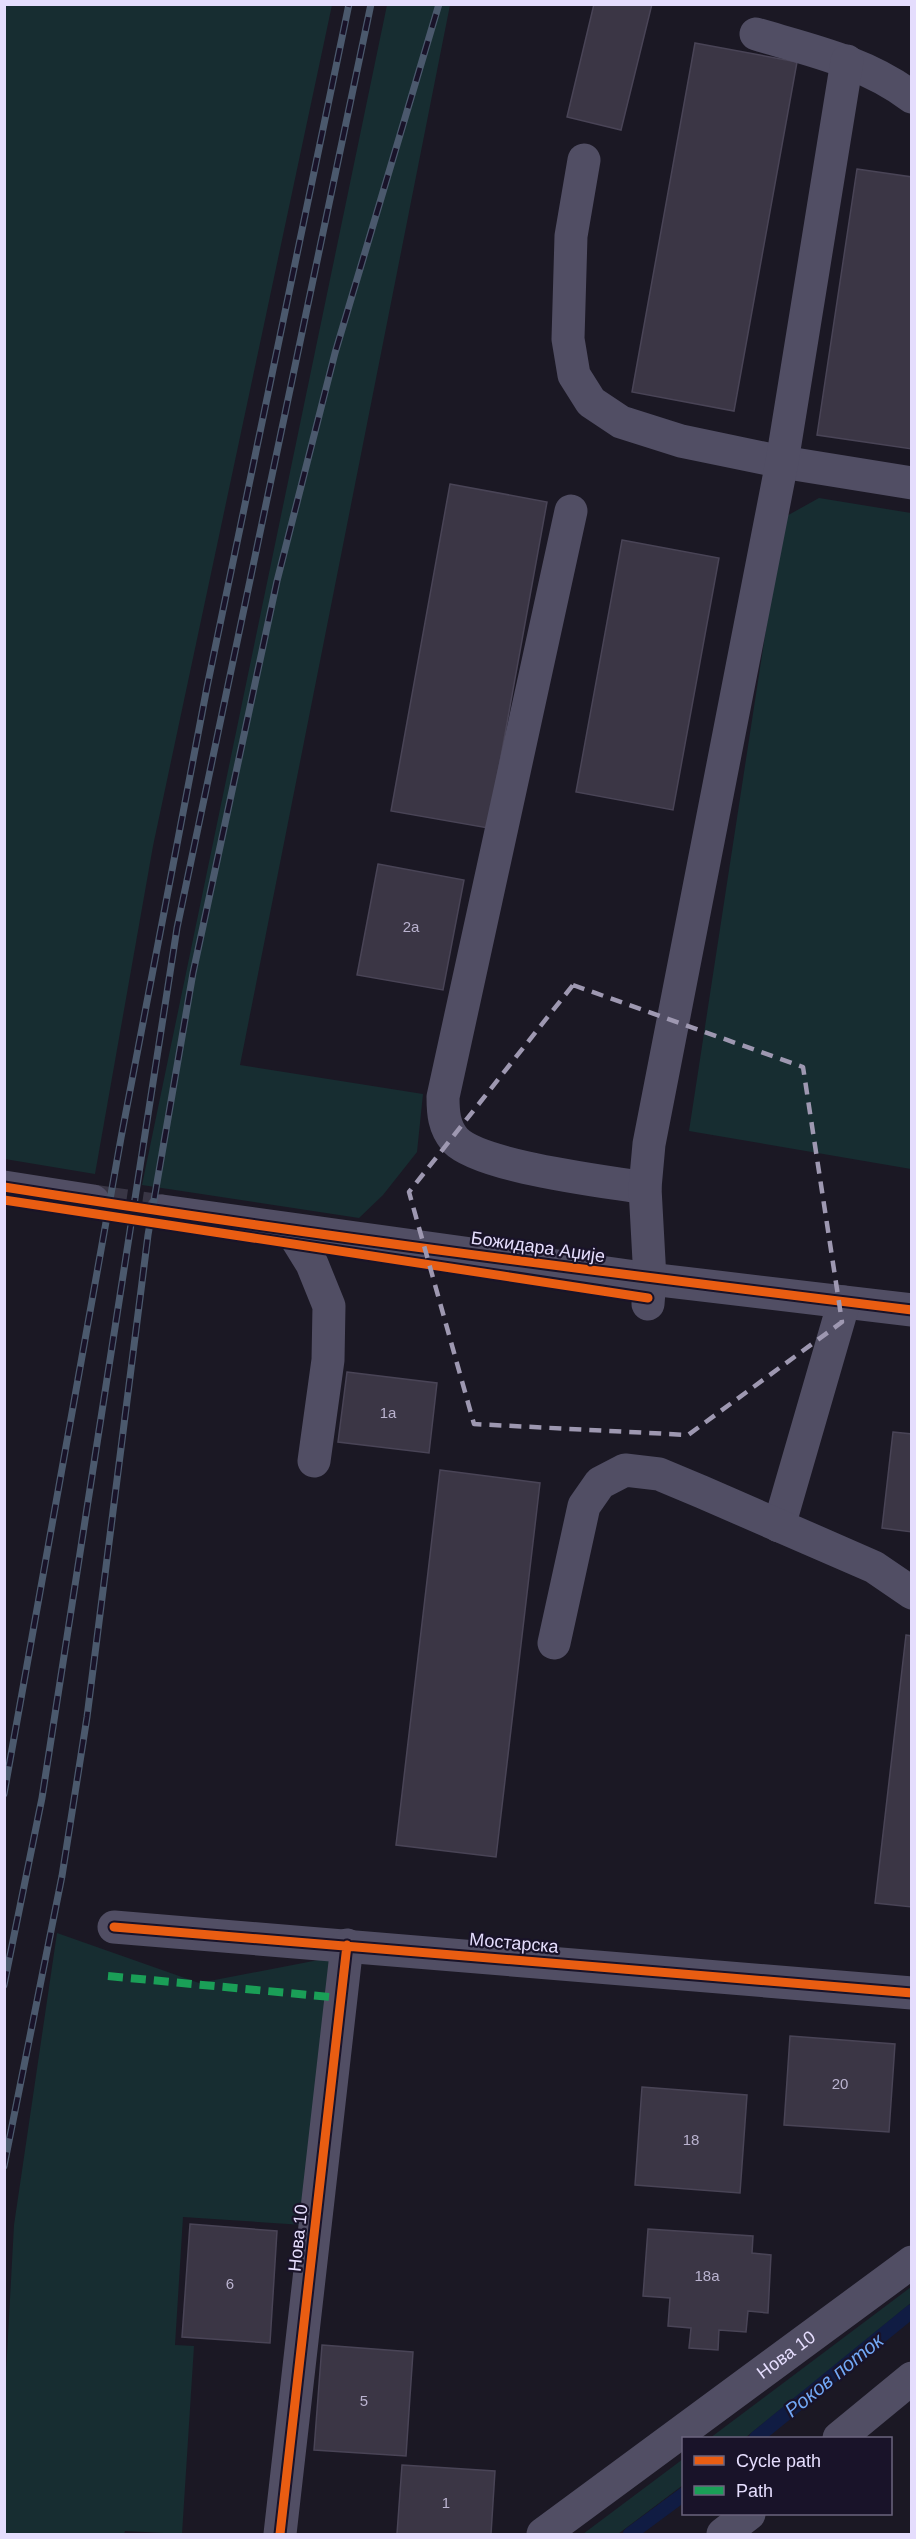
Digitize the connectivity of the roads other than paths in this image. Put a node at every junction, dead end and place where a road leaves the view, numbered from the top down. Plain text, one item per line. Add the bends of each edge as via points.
1 (756, 34) dead end
2 (847, 61) junction
3 (912, 97) edge
4 (584, 160) dead end
5 (782, 462) junction
6 (912, 483) edge
7 (572, 511) dead end
8 (4, 1187) edge
9 (645, 1188) junction
10 (93, 1201) tunnel mouth
11 (162, 1212) tunnel mouth
12 (291, 1230) junction
13 (649, 1291) junction
14 (844, 1302) junction
15 (912, 1310) edge
16 (314, 1461) dead end
17 (779, 1526) junction
18 (912, 1593) edge
19 (554, 1643) dead end
20 (114, 1927) dead end
21 (347, 1945) junction
22 (912, 1993) edge
23 (912, 2262) edge
24 (912, 2378) edge
25 (841, 2437) edge
26 (748, 2515) edge
27 (280, 2535) edge
28 (543, 2535) edge
29 (723, 2535) edge

1 - 2 street
2 - 3 street via 891,81
2 - 5 street
4 - 5 street via 571,236 568,339 574,375 591,402 621,422 681,441
5 - 6 street
5 - 9 street via 649,1144
7 - 9 street via 443,1097 444,1121 456,1140 472,1153 496,1161
8 - 10 street
9 - 13 street
11 - 12 street, Божидара Аџије
12 - 13 street, Божидара Аџије
12 - 16 street via 312,1264 329,1306 328,1360
13 - 14 street, Божидара Аџије
14 - 15 street, Божидара Аџије
14 - 17 street
17 - 18 street via 874,1567
17 - 19 street via 659,1474 625,1470 600,1483 584,1506
20 - 21 street, Мостарска
21 - 22 street, Мостарска
21 - 27 street, Нова 10
23 - 28 street, Нова 10
24 - 25 street
26 - 29 street

